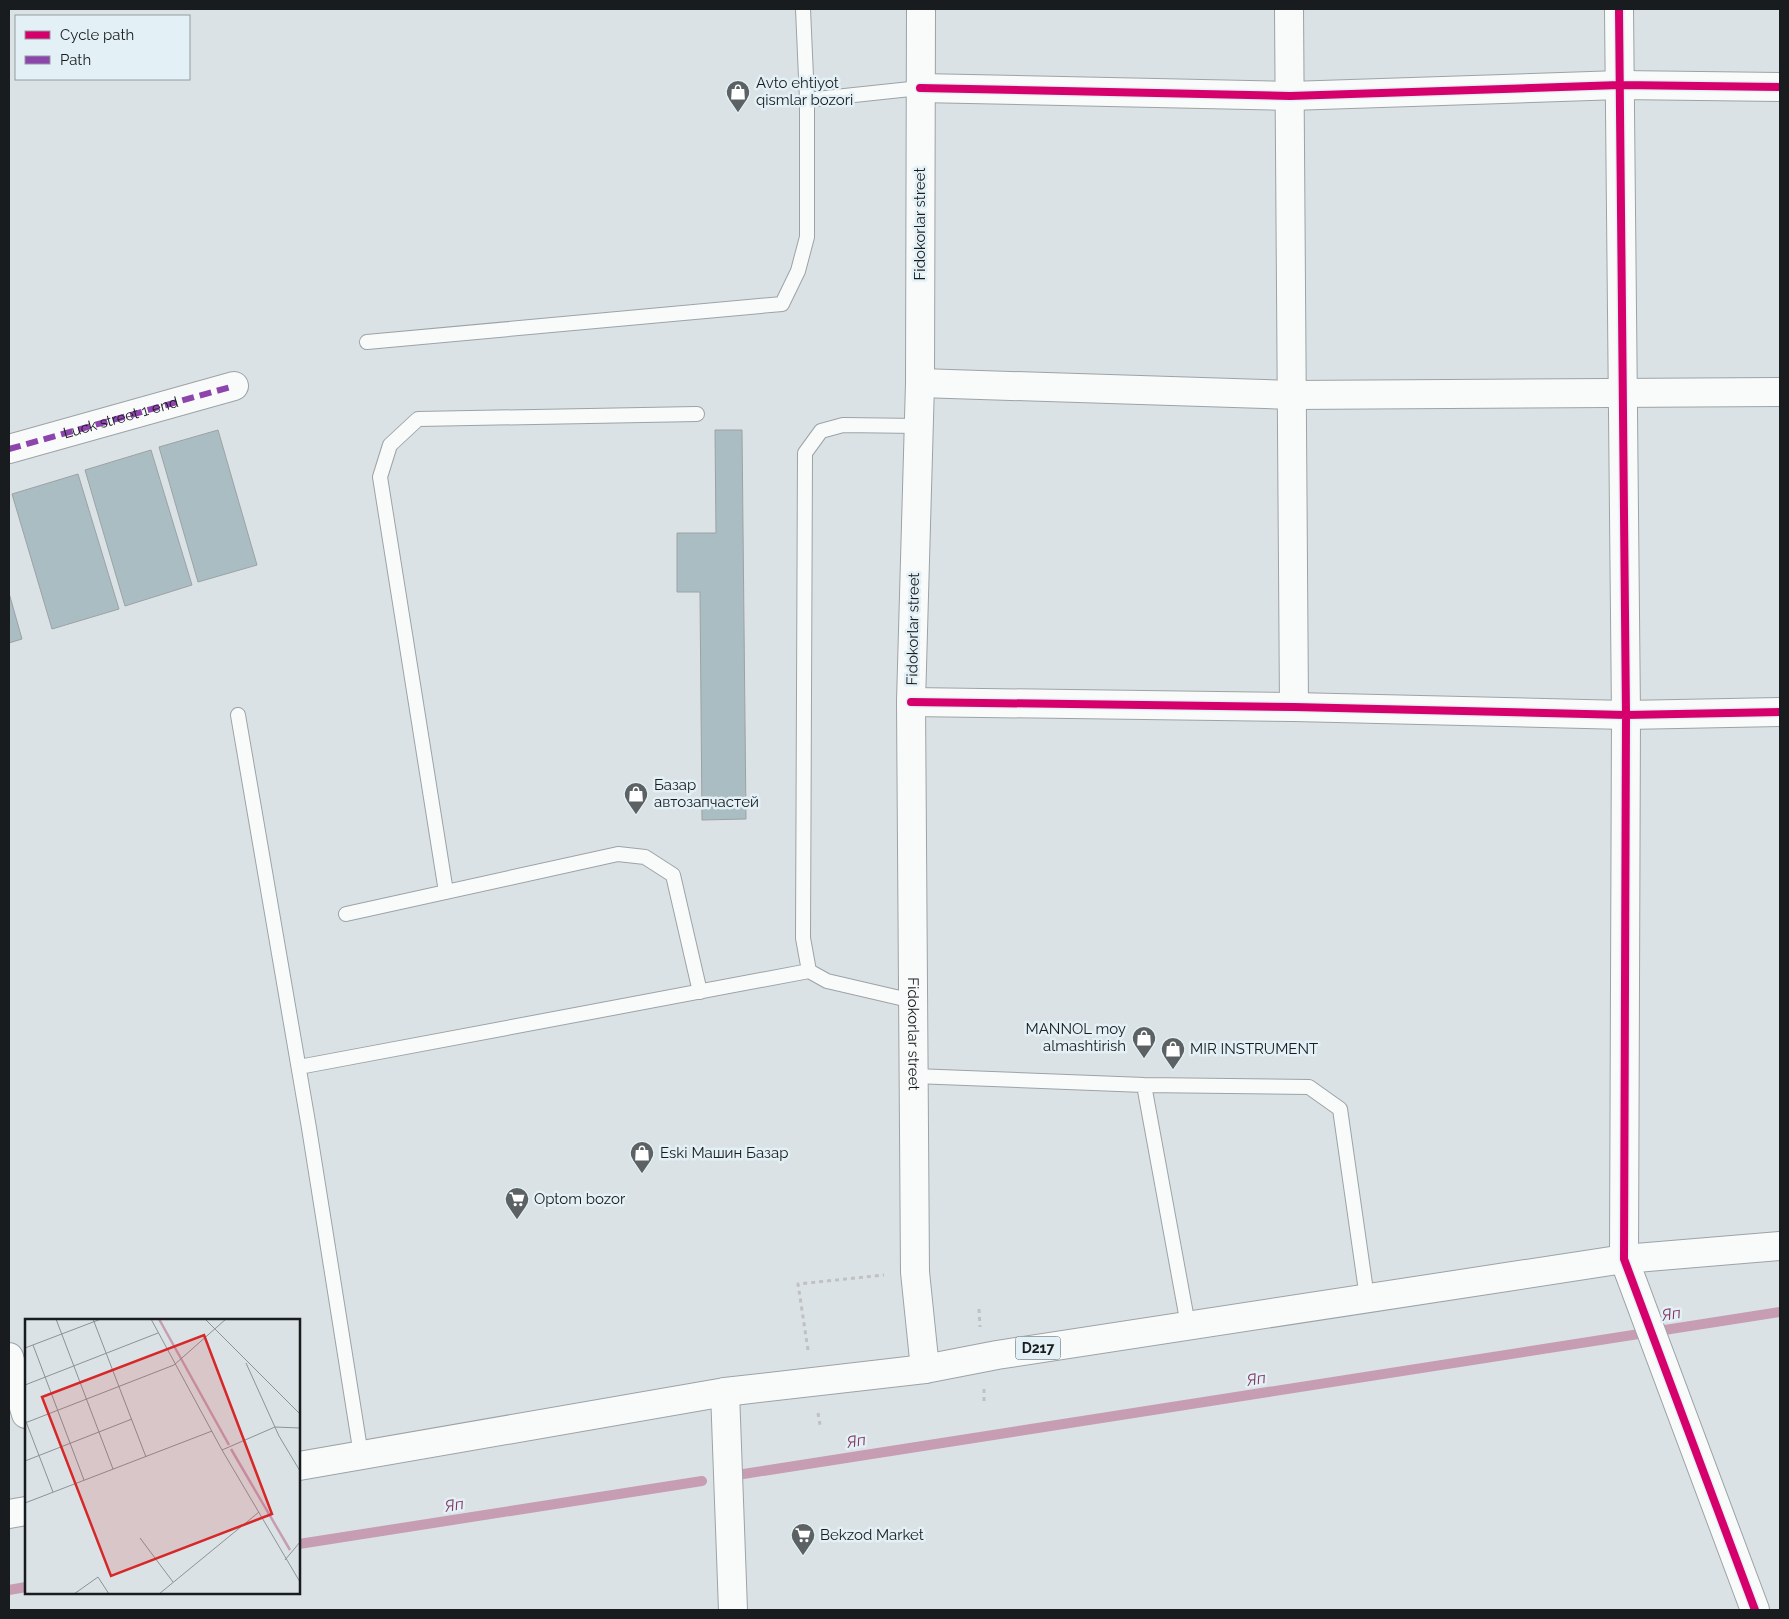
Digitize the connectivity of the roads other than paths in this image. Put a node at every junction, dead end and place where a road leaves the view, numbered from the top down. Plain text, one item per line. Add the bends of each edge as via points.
1 (803, 9) edge
2 (920, 9) edge
3 (1289, 9) edge
4 (1619, 9) edge
5 (1620, 85) junction
6 (1780, 87) edge
7 (920, 88) junction
8 (1290, 96) junction
9 (807, 100) junction
10 (368, 342) dead end
11 (920, 383) junction
12 (234, 386) dead end
13 (1780, 392) edge
14 (1623, 394) junction
15 (1292, 395) junction
16 (697, 414) dead end
17 (918, 426) junction
18 (9, 449) edge
19 (911, 702) junction
20 (1294, 707) junction
21 (1780, 712) edge
22 (1626, 714) junction
23 (238, 715) dead end
24 (446, 892) junction
25 (346, 914) dead end
26 (809, 971) junction
27 (700, 992) junction
28 (914, 1001) junction
29 (298, 1067) junction
30 (914, 1076) junction
31 (1144, 1085) junction
32 (1780, 1246) edge
33 (1624, 1258) junction
34 (1367, 1298) junction
35 (1188, 1325) junction
36 (9, 1357) edge
37 (925, 1369) junction
38 (725, 1392) junction
39 (25, 1411) edge
40 (361, 1455) junction
41 (300, 1466) edge
42 (25, 1511) edge
43 (9, 1514) edge
44 (733, 1610) edge
45 (1755, 1610) edge

1 - 9 lane
2 - 7 street, Fidokorlar street
3 - 8 street
4 - 5 street
5 - 6 street
5 - 8 street
5 - 14 street
7 - 8 street
7 - 9 lane
7 - 11 street, Fidokorlar street
8 - 15 street
9 - 10 lane via 807,237 798,271 782,304
11 - 15 street
11 - 17 street, Fidokorlar street
12 - 18 street, Luck street 1 end
13 - 14 street
14 - 15 street
14 - 22 street
15 - 20 street
16 - 24 lane via 418,419 390,445 380,477
17 - 19 street, Fidokorlar street
17 - 26 lane via 843,425 821,431 805,453 803,938
19 - 20 street
19 - 28 street, Fidokorlar street
20 - 22 street
21 - 22 street
22 - 33 street
23 - 29 lane
24 - 25 lane
24 - 27 lane via 618,854 645,858 673,874
26 - 27 lane
26 - 28 lane via 827,981
27 - 29 lane
28 - 30 street, Fidokorlar street
29 - 40 lane
30 - 31 lane
30 - 37 street, Fidokorlar street via 916,1271
31 - 34 lane via 1309,1087 1340,1109
31 - 35 lane
32 - 33 street, D217
33 - 34 street, D217
33 - 45 street
34 - 35 street, D217
35 - 37 street, D217
36 - 39 street
37 - 38 street, D217
38 - 40 street, D217
38 - 44 street
40 - 41 street, D217
42 - 43 street

